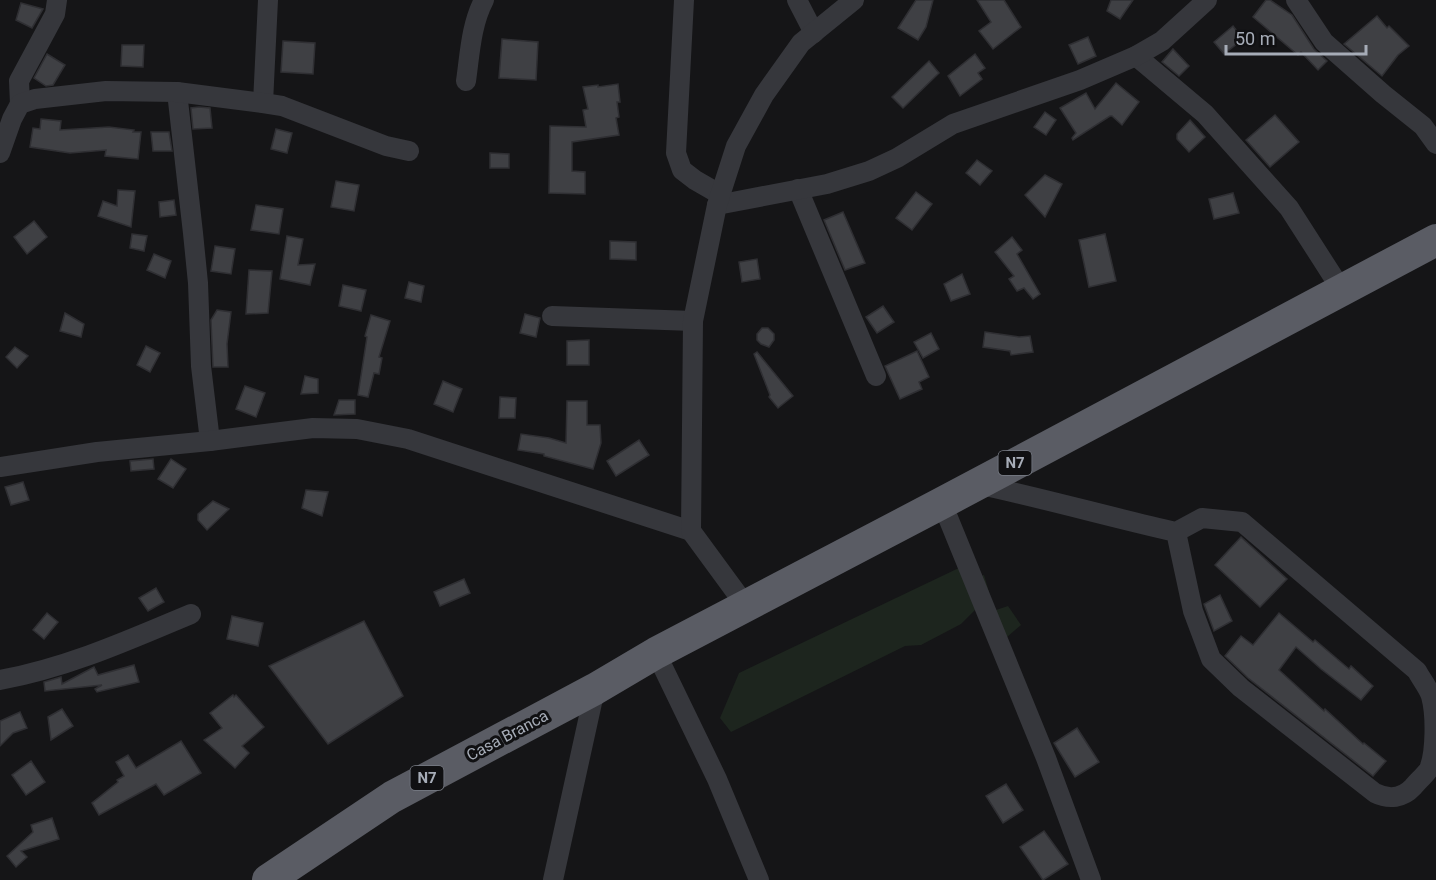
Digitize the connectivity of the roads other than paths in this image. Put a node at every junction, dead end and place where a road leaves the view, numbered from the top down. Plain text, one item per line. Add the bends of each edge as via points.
1 (57, 0) edge
2 (268, 0) edge
3 (484, 0) edge
4 (684, 0) edge
5 (797, 0) edge
6 (854, 0) edge
7 (1207, 0) edge
8 (1296, 0) edge
9 (814, 33) junction
10 (1136, 56) junction
11 (466, 81) dead end
12 (177, 92) junction
13 (263, 103) junction
14 (20, 104) junction
15 (1436, 144) edge
16 (409, 151) dead end
17 (0, 153) edge
18 (798, 189) junction
19 (719, 200) junction
20 (1436, 240) edge
21 (1341, 289) junction
22 (552, 316) dead end
23 (693, 321) junction
24 (876, 376) dead end
25 (210, 441) junction
26 (0, 467) edge
27 (976, 484) junction
28 (942, 503) junction
29 (692, 531) junction
30 (1176, 532) junction
31 (746, 606) junction
32 (191, 614) dead end
33 (656, 653) junction
34 (0, 680) edge
35 (595, 689) junction
36 (268, 880) edge
37 (553, 880) edge
38 (759, 880) edge
39 (1091, 880) edge

1 - 14 street via 55,14 19,81
2 - 13 street
3 - 11 street via 472,36
4 - 19 street via 676,153 682,170
5 - 9 street
6 - 9 street
7 - 10 street via 1162,41
8 - 15 street via 1324,42 1423,126
9 - 19 street via 801,43 764,95 736,146
10 - 18 street via 953,124 869,171
10 - 21 street via 1205,114 1289,208
12 - 13 street
12 - 14 street via 106,91
12 - 25 street
13 - 16 street via 282,106
14 - 17 street
18 - 19 street
18 - 24 street
19 - 23 street
20 - 21 highway, N7
21 - 27 highway, N7
22 - 23 street
23 - 29 street
25 - 26 street
25 - 29 street via 313,428 357,429 418,442
27 - 28 highway, N7
27 - 30 street
28 - 31 highway, N7
28 - 39 street
29 - 31 street
30 - 30 street via 1193,611 1211,659 1241,688 1375,793 1398,797 1409,791 1429,769 1436,751 1431,694 1417,671 1242,522 1202,518
31 - 33 highway, N7
32 - 34 street via 105,650
33 - 35 highway, N7
33 - 38 street via 717,779
35 - 36 highway, Casa Branca / N7 via 392,797
35 - 37 street

